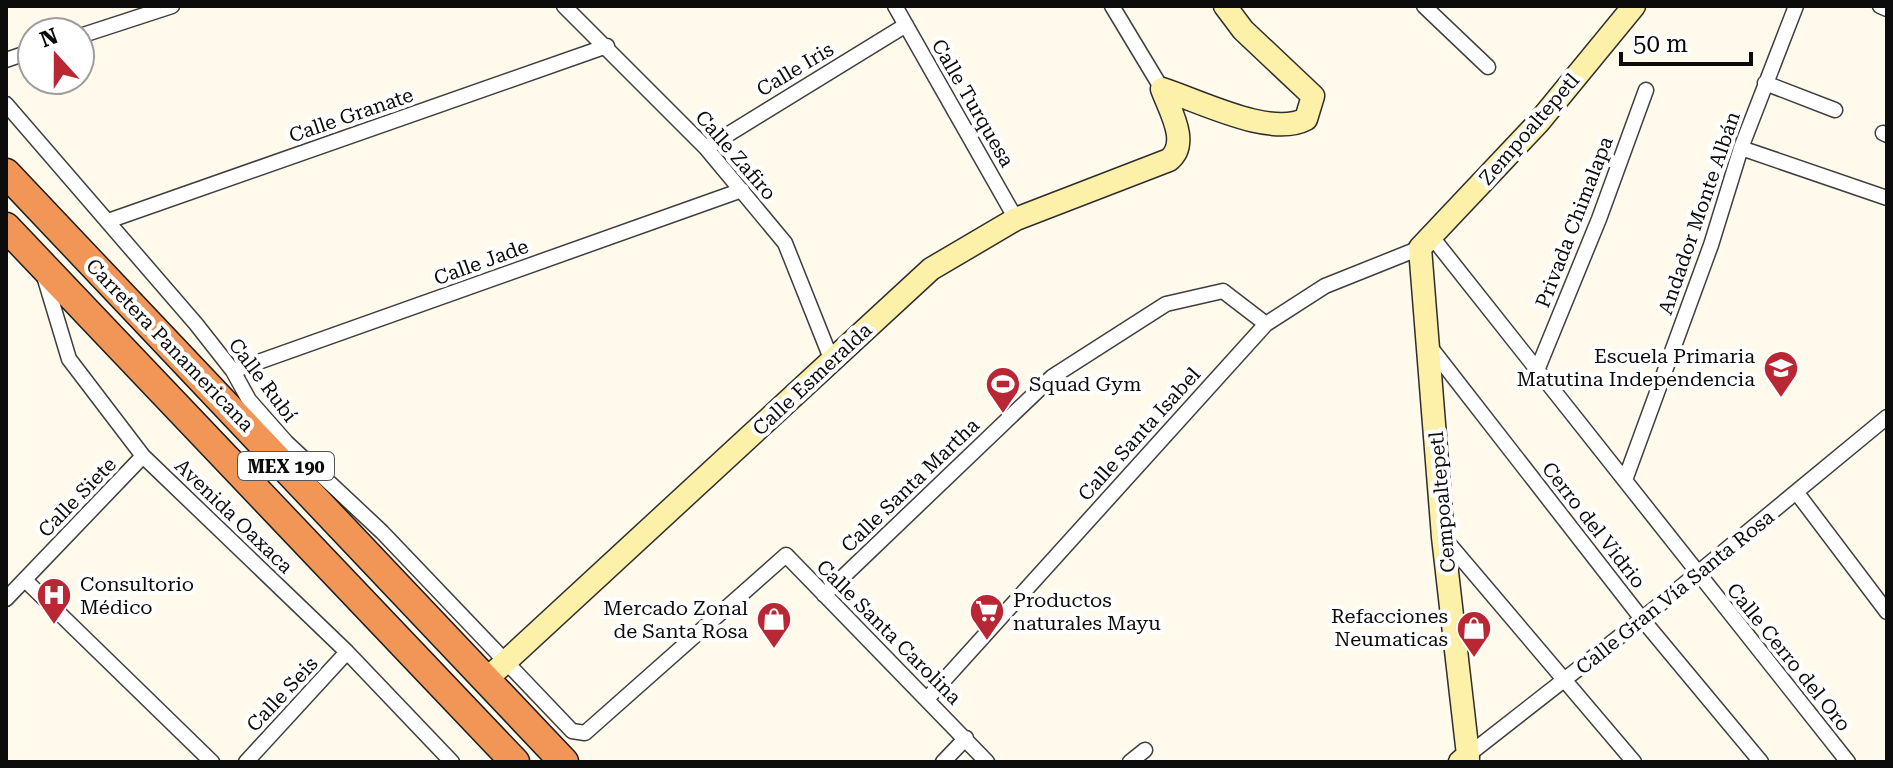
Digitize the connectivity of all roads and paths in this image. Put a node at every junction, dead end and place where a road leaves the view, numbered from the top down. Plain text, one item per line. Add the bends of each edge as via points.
1 (172, 6) edge
2 (564, 6) edge
3 (895, 6) edge
4 (1112, 6) edge
5 (1225, 6) edge
6 (1424, 6) edge
7 (1634, 6) edge
8 (1796, 6) edge
9 (1880, 6) edge
10 (1887, 9) edge
11 (906, 25) junction
12 (96, 31) edge
13 (607, 46) junction
14 (1488, 67) dead end
15 (1765, 83) junction
16 (1162, 89) junction
17 (1646, 90) dead end
18 (6, 104) edge
19 (1835, 110) dead end
20 (706, 148) junction
21 (1741, 148) junction
22 (6, 173) edge
23 (742, 190) junction
24 (1887, 198) edge
25 (1016, 219) junction
26 (108, 221) junction
27 (6, 227) edge
28 (1426, 242) junction
29 (41, 265) junction
30 (1266, 324) junction
31 (182, 334) junction
32 (1431, 348) junction
33 (832, 361) junction
34 (1538, 368) junction
35 (233, 371) junction
36 (1887, 416) edge
37 (143, 456) junction
38 (1625, 480) junction
39 (1797, 493) junction
40 (1443, 537) junction
41 (1696, 573) junction
42 (25, 580) junction
43 (824, 595) junction
44 (6, 599) edge
45 (1887, 612) edge
46 (1642, 619) junction
47 (347, 652) junction
48 (497, 670) junction
49 (1565, 680) junction
50 (927, 699) junction
51 (578, 734) joint
52 (966, 738) junction
53 (1145, 750) dead end
54 (1467, 760) edge
55 (212, 762) edge
56 (246, 762) edge
57 (452, 762) edge
58 (515, 762) edge
59 (564, 762) edge
60 (943, 762) edge
61 (987, 762) edge
62 (1130, 762) edge
63 (1634, 762) edge
64 (1761, 762) edge
65 (1848, 762) edge

1 - 12 street
2 - 13 street, Calle Zafiro
3 - 11 street, Calle Turquesa
4 - 16 street
5 - 16 street via 1313,96 1306,119 1292,126 1270,126
6 - 14 street
7 - 28 street, Zempoaltepetl via 1538,123
8 - 15 street, Andador Monte Albán
9 - 10 street
11 - 20 street, Calle Iris
11 - 25 street, Calle Turquesa
13 - 20 street, Calle Zafiro
13 - 26 street, Calle Granate
15 - 19 street
15 - 21 street, Andador Monte Albán
16 - 25 street, Calle Esmeralda via 1181,148 1169,160
17 - 34 street, Privada Chimalapa
18 - 26 street, Calle Rubí
20 - 23 street, Calle Zafiro
21 - 24 street
21 - 38 street, Andador Monte Albán
22 - 31 highway, Carretera Panamericana / MEX 190
23 - 33 street, Calle Zafiro via 785,243
23 - 35 street, Calle Jade
25 - 33 street, Calle Esmeralda via 931,269
26 - 31 street, Calle Rubí
27 - 29 highway, Carretera Panamericana / MEX 190
28 - 30 street, Calle Santa Isabel via 1325,286
28 - 32 street, Cempoaltepetl
28 - 34 street, Calle Cerro del Oro
29 - 37 street, Avenida Oaxaca via 69,359
29 - 58 highway, Carretera Panamericana / MEX 190
30 - 43 street, Calle Santa Martha via 1223,291 1166,304 1052,377
30 - 50 street, Calle Santa Isabel
31 - 35 street, Calle Rubí
31 - 48 highway, Carretera Panamericana / MEX 190
32 - 40 street, Cempoaltepetl
32 - 46 street, Cerro del Vidrio
33 - 48 street, Calle Esmeralda
34 - 38 street, Calle Cerro del Oro
35 - 48 street, Calle Rubí via 249,400 286,442 382,532
36 - 39 street, Calle Gran Vía Santa Rosa
37 - 42 street, Calle Siete
37 - 47 street, Avenida Oaxaca
38 - 41 street, Calle Cerro del Oro
39 - 41 street, Calle Gran Vía Santa Rosa
39 - 45 street
40 - 49 street
40 - 54 street, Cempoaltepetl
41 - 46 street, Calle Gran Vía Santa Rosa
41 - 65 street, Calle Cerro del Oro
42 - 44 street, Calle Siete
42 - 55 street
43 - 50 street, Calle Santa Carolina
43 - 51 street, Calle Santa Carolina via 786,555
46 - 49 street, Calle Gran Vía Santa Rosa
46 - 64 street, Cerro del Vidrio
47 - 56 street, Calle Seis
47 - 57 street, Avenida Oaxaca
48 - 51 street, Calle Rubí
48 - 59 highway, Carretera Panamericana / MEX 190
49 - 54 street, Calle Gran Vía Santa Rosa
49 - 63 street
50 - 52 street, Calle Santa Carolina
52 - 60 street
52 - 61 street, Calle Santa Carolina
53 - 62 street

